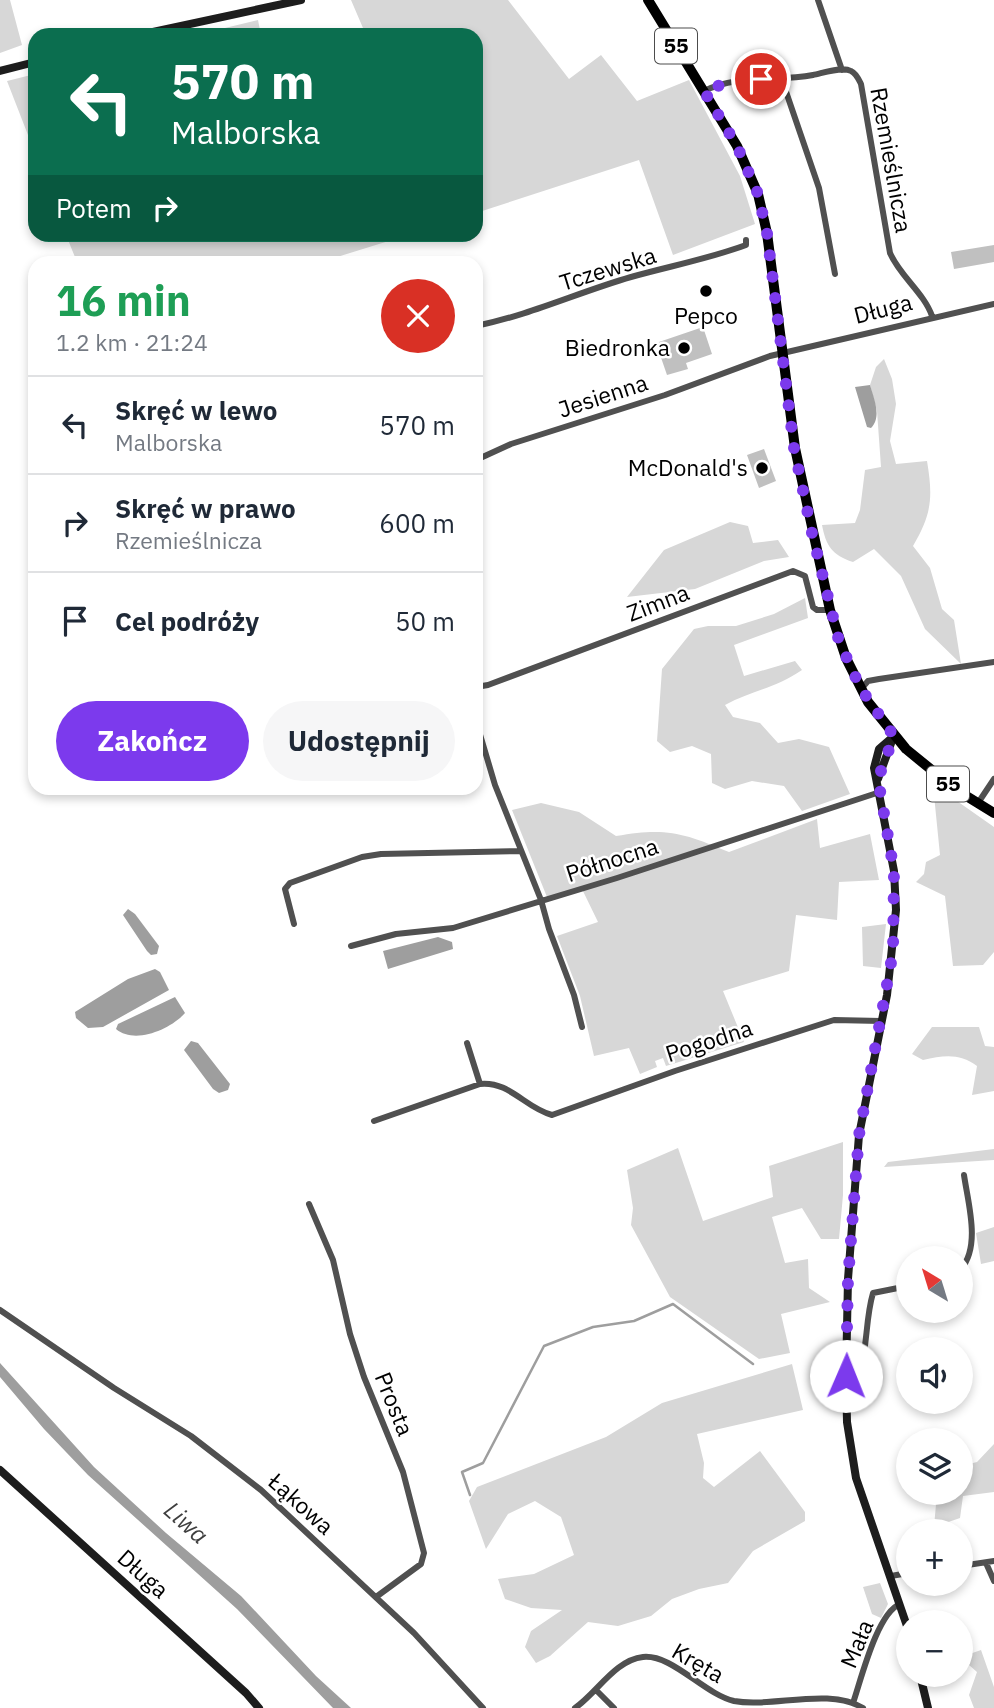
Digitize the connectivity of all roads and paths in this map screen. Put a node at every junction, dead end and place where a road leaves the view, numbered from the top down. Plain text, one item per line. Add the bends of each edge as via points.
1 (301, 0) edge
2 (648, 0) edge
3 (818, 0) edge
4 (171, 28) edge
5 (28, 64) edge
6 (842, 70) junction
7 (0, 71) edge
8 (782, 80) junction
9 (704, 91) junction
10 (746, 240) dead end
11 (835, 274) dead end
12 (994, 304) edge
13 (932, 316) junction
14 (483, 324) edge
15 (781, 354) junction
16 (483, 457) edge
17 (830, 610) junction
18 (994, 662) edge
19 (483, 686) edge
20 (861, 689) junction
21 (894, 736) junction
22 (483, 745) edge
23 (906, 749) junction
24 (887, 753) junction
25 (878, 779) junction
26 (994, 779) edge
27 (880, 792) junction
28 (978, 803) junction
29 (994, 813) edge
30 (520, 850) junction
31 (541, 900) junction
32 (294, 924) dead end
33 (351, 946) dead end
34 (881, 1021) junction
35 (582, 1027) dead end
36 (467, 1043) dead end
37 (480, 1084) junction
38 (374, 1121) dead end
39 (964, 1175) dead end
40 (309, 1204) dead end
41 (971, 1246) edge
42 (896, 1288) edge
43 (0, 1310) edge
44 (846, 1376) junction
45 (0, 1470) edge
46 (990, 1562) edge
47 (896, 1575) edge
48 (891, 1576) junction
49 (994, 1581) edge
50 (376, 1597) junction
51 (900, 1604) junction
52 (902, 1610) edge
53 (923, 1687) edge
54 (596, 1690) junction
55 (853, 1703) junction
56 (736, 1704) edge
57 (259, 1708) edge
58 (483, 1708) edge
59 (575, 1708) edge
60 (614, 1708) edge
61 (863, 1708) edge
62 (928, 1708) edge

1 - 4 street
2 - 9 main road, 55
3 - 6 street
5 - 7 street
6 - 8 street, Rzemieślnicza
6 - 13 street, Rzemieślnicza via 851,71 861,84 890,253
8 - 9 street, Rzemieślnicza via 726,83
8 - 11 street via 819,188
9 - 15 main road, 55 via 737,146 758,194
10 - 14 street, Tczewska via 746,245 717,256 630,277
12 - 13 street, Długa
13 - 15 street, Długa
15 - 16 street, Jesienna
15 - 17 main road, 55 via 794,448
17 - 19 street, Zimna via 813,607 805,576 793,571
17 - 20 main road, 55
18 - 20 street via 868,681
20 - 21 main road, 55
21 - 23 main road, 55
21 - 24 street
21 - 25 street via 879,748 874,768
22 - 30 street
23 - 24 street
23 - 28 main road, 55
24 - 25 street
25 - 27 street
26 - 28 street
27 - 31 street, Północna
27 - 34 street via 896,910
28 - 29 main road, 55
30 - 31 street
30 - 32 street via 362,857 290,883 285,896
31 - 33 street, Północna via 453,928 396,934
31 - 35 street
34 - 37 street, Pogodna via 834,1020 552,1115 505,1088
34 - 44 street via 856,1164
36 - 37 street
37 - 38 street
39 - 41 street
40 - 50 street, Prosta via 333,1260 364,1377 403,1472 424,1553 421,1564
42 - 44 street via 873,1293 859,1375
43 - 50 street, Łąkowa via 226,1462
44 - 48 street via 856,1478
45 - 57 street, Długa
46 - 49 street
47 - 48 street
48 - 51 street
50 - 58 street, Łąkowa
51 - 52 street
51 - 55 street, Mała via 881,1627
53 - 62 street
54 - 56 street, Kręta via 620,1666 655,1658
54 - 59 street, Kręta
54 - 60 street
55 - 56 street, Kręta via 820,1699
55 - 61 street, Kręta

